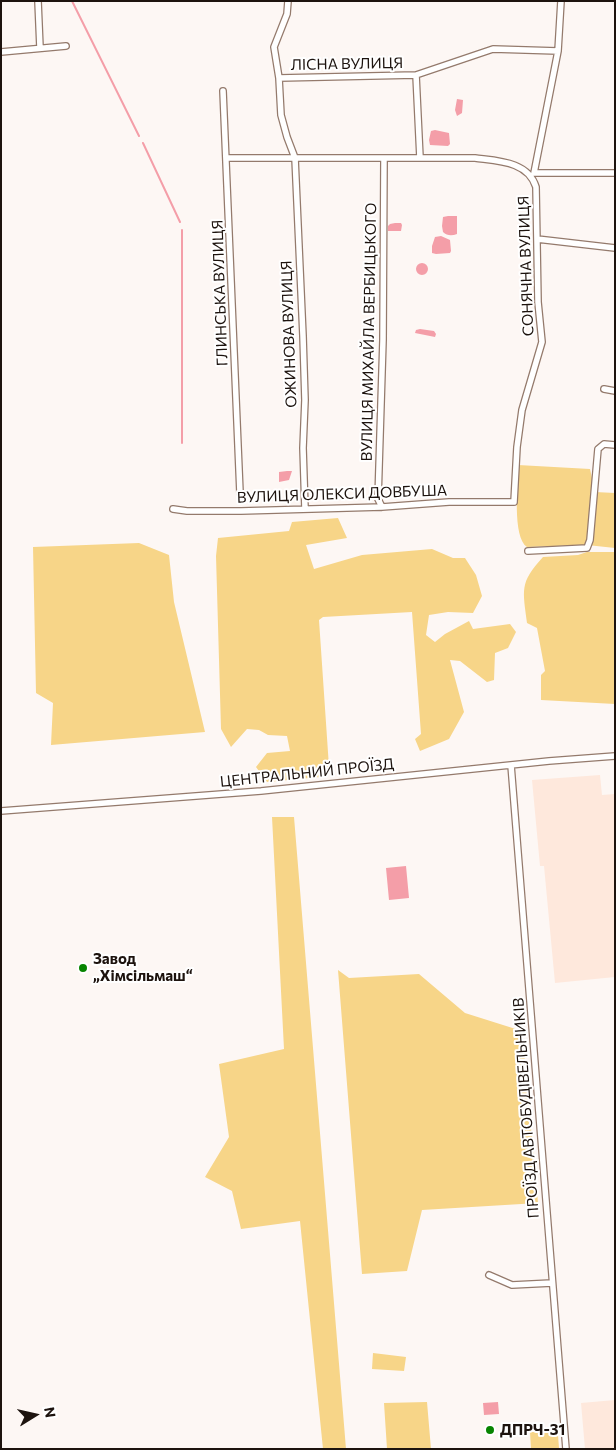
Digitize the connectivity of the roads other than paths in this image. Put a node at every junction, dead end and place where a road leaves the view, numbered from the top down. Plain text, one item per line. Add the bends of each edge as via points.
1 (38, 1) edge
2 (288, 1) edge
3 (561, 1) edge
4 (66, 46) dead end
5 (40, 48) junction
6 (1, 52) edge
7 (558, 52) junction
8 (416, 75) junction
9 (279, 78) junction
10 (223, 91) dead end
11 (227, 158) junction
12 (294, 158) junction
13 (384, 158) junction
14 (420, 158) junction
15 (615, 173) edge
16 (532, 174) junction
17 (538, 239) junction
18 (615, 248) edge
19 (604, 389) dead end
20 (615, 391) edge
21 (615, 445) edge
22 (240, 493) dead end
23 (514, 502) joint
24 (382, 507) junction
25 (172, 509) dead end
26 (305, 509) junction
27 (528, 550) dead end
28 (615, 756) edge
29 (510, 765) junction
30 (1, 811) edge
31 (489, 1275) dead end
32 (552, 1283) junction
33 (566, 1449) edge

1 - 5 street
2 - 9 street via 287,14 274,47
3 - 7 street
4 - 5 street
5 - 6 street
7 - 8 street, ЛІСНА ВУЛИЦЯ via 493,49
7 - 16 street
8 - 9 street, ЛІСНА ВУЛИЦЯ
8 - 14 street, ЛІСНА ВУЛИЦЯ
9 - 12 street via 281,114
10 - 11 street, ГЛИНСЬКА ВУЛИЦЯ
11 - 12 street, СОНЯЧНА ВУЛИЦЯ
11 - 22 street, ГЛИНСЬКА ВУЛИЦЯ
12 - 13 street, СОНЯЧНА ВУЛИЦЯ
12 - 26 street, ОЖИНОВА ВУЛИЦЯ via 303,336
13 - 14 street, СОНЯЧНА ВУЛИЦЯ
13 - 24 street, ВУЛИЦЯ МИХАЙЛА ВЕРБИЦЬКОГО via 378,490
14 - 16 street, СОНЯЧНА ВУЛИЦЯ via 499,161
15 - 16 street, СОНЯЧНА ВУЛИЦЯ
16 - 17 street, СОНЯЧНА ВУЛИЦЯ via 536,186
17 - 18 street
17 - 23 street, СОНЯЧНА ВУЛИЦЯ via 542,342 522,410
19 - 20 street
21 - 27 street via 604,444 598,449 587,548
23 - 24 street, ВУЛИЦЯ ОЛЕКСИ ДОВБУША
24 - 26 street, ВУЛИЦЯ ОЛЕКСИ ДОВБУША
25 - 26 street, ВУЛИЦЯ ОЛЕКСИ ДОВБУША
28 - 29 street, ЦЕНТРАЛЬНИЙ ПРОЇЗД
29 - 30 street, ЦЕНТРАЛЬНИЙ ПРОЇЗД via 261,791
29 - 32 street, ПРОЇЗД АВТОБУДІВЕЛЬНИКІВ
31 - 32 street via 512,1285
32 - 33 street, ПРОЇЗД АВТОБУДІВЕЛЬНИКІВ

